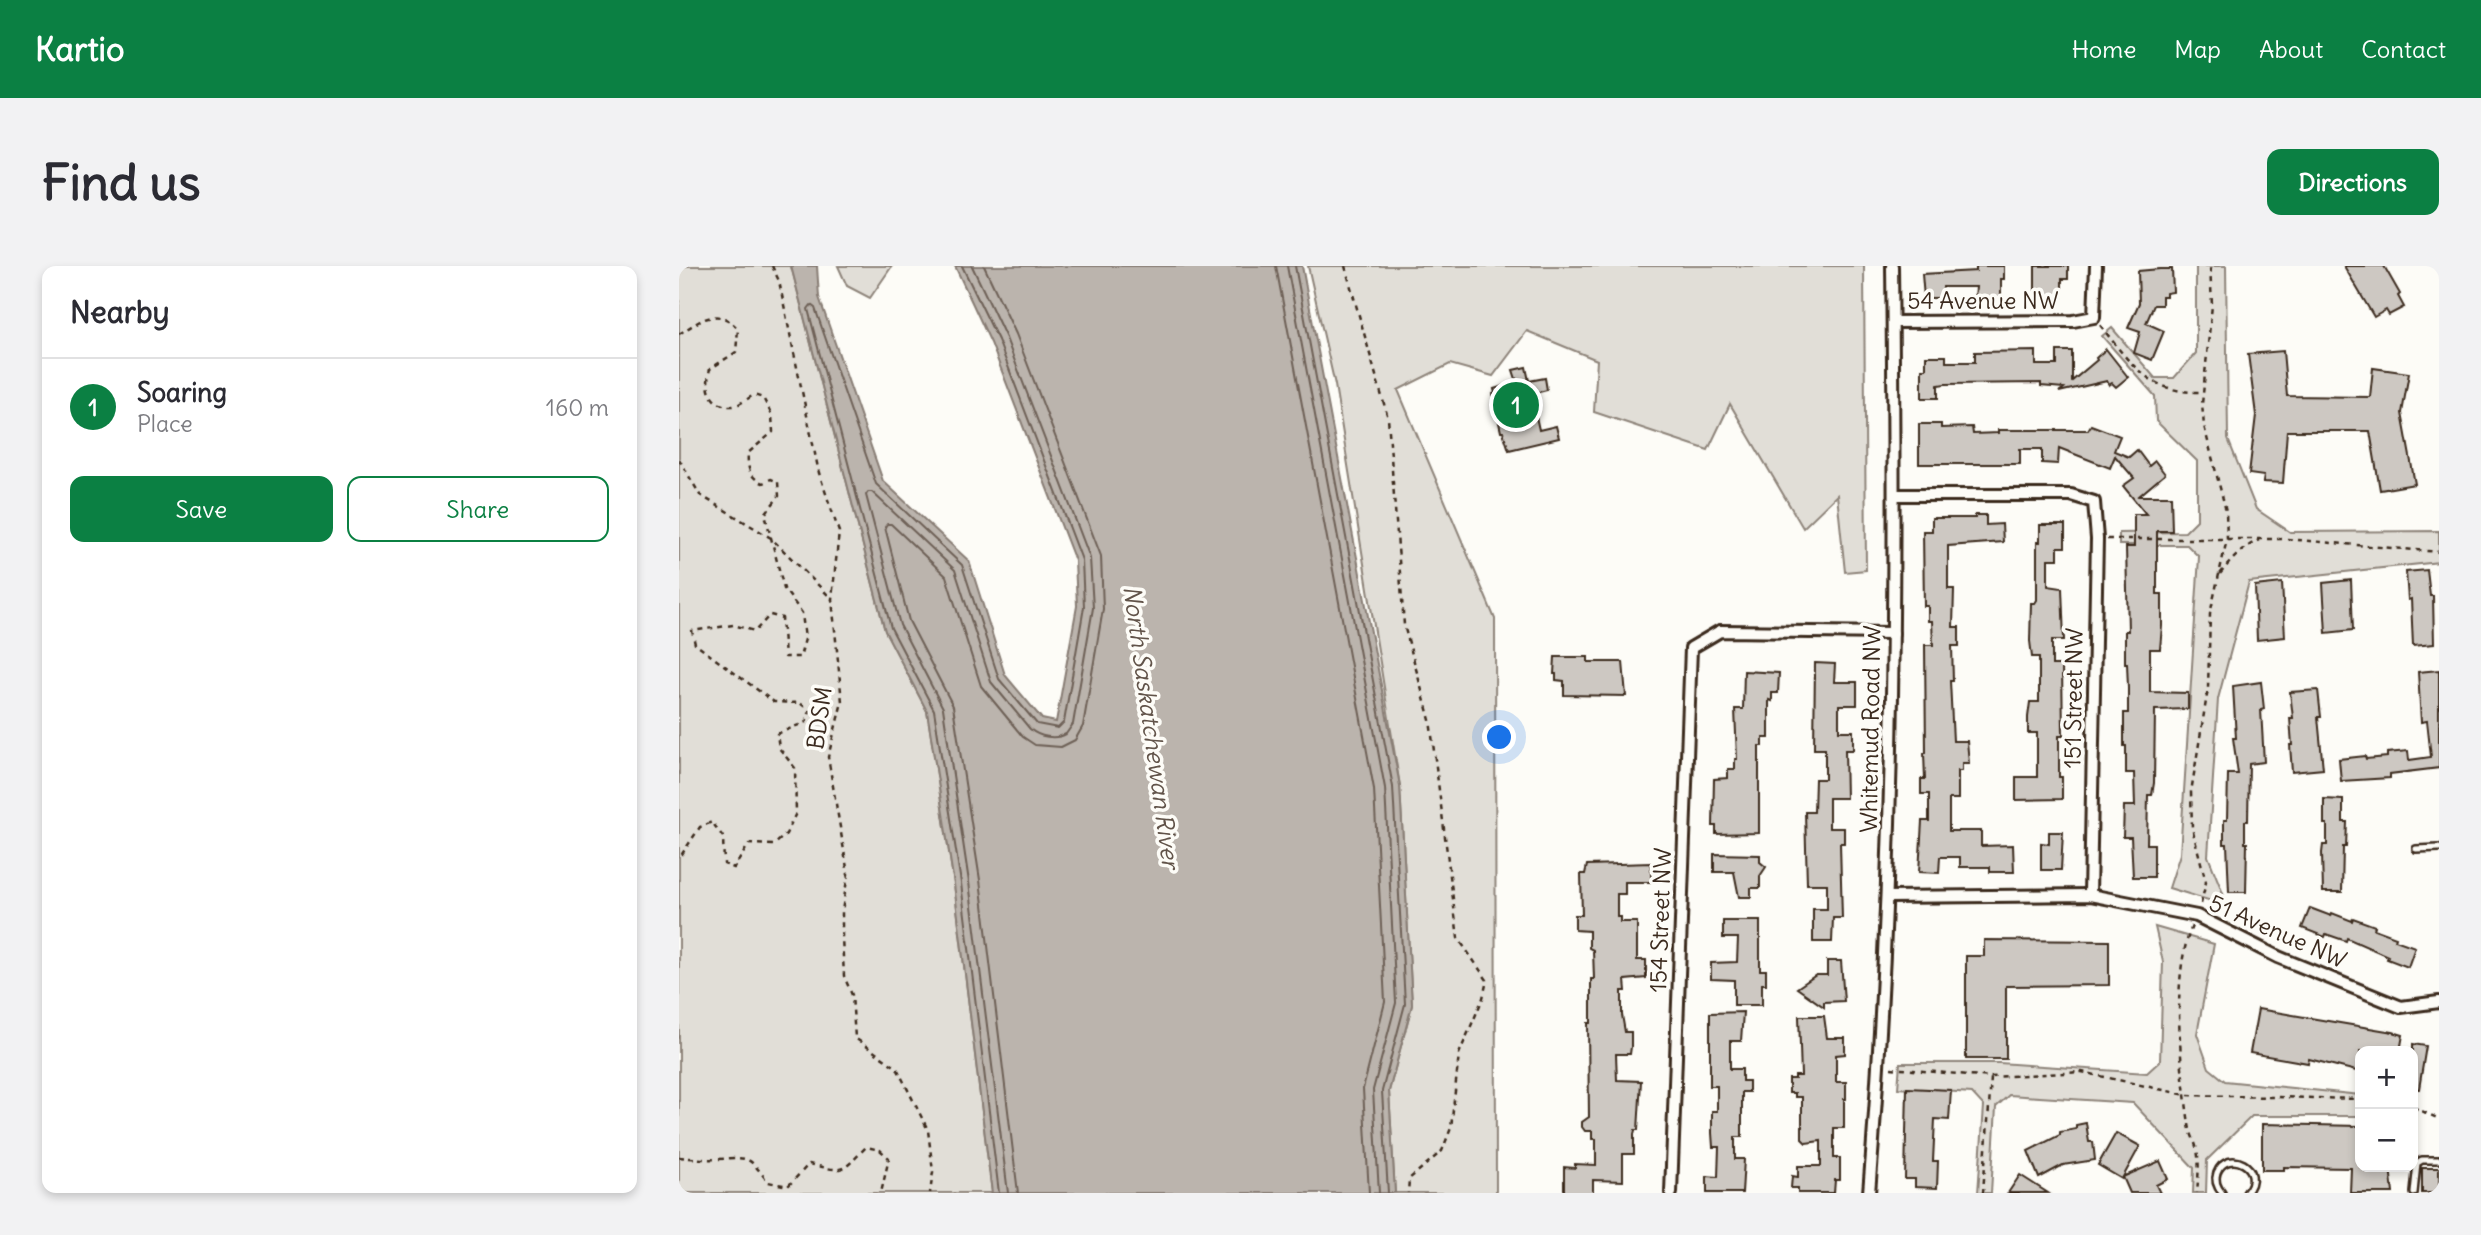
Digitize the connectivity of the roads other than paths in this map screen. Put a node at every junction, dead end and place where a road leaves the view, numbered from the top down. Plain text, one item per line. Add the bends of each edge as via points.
1 (1892, 266) edge
2 (2096, 266) edge
3 (1893, 322) junction
4 (1894, 495) junction
5 (1893, 633) junction
6 (2439, 848) edge
7 (2416, 849) dead end
8 (2090, 895) junction
9 (1887, 897) junction
10 (2439, 1002) edge
11 (2439, 1160) edge
12 (2250, 1192) edge
13 (1671, 1193) edge
14 (1869, 1193) edge
15 (2222, 1193) edge
16 (2414, 1193) edge

1 - 3 street, Whitemud Road NW
2 - 3 street, 54 Avenue NW via 2094,317
3 - 4 street, Whitemud Road NW
4 - 5 street, Whitemud Road NW
4 - 8 street, 151 Street NW via 2071,495 2094,502
5 - 9 street, Whitemud Road NW
5 - 13 street, 154 Street NW via 1720,631 1691,648
6 - 7 lane
8 - 9 street, 51 Avenue NW
8 - 10 street, 51 Avenue NW via 2197,916 2278,957 2401,1007
9 - 14 street, Whitemud Road NW
11 - 16 lane via 2417,1163
12 - 15 lane via 2253,1179 2249,1168 2233,1160 2222,1165 2216,1176

